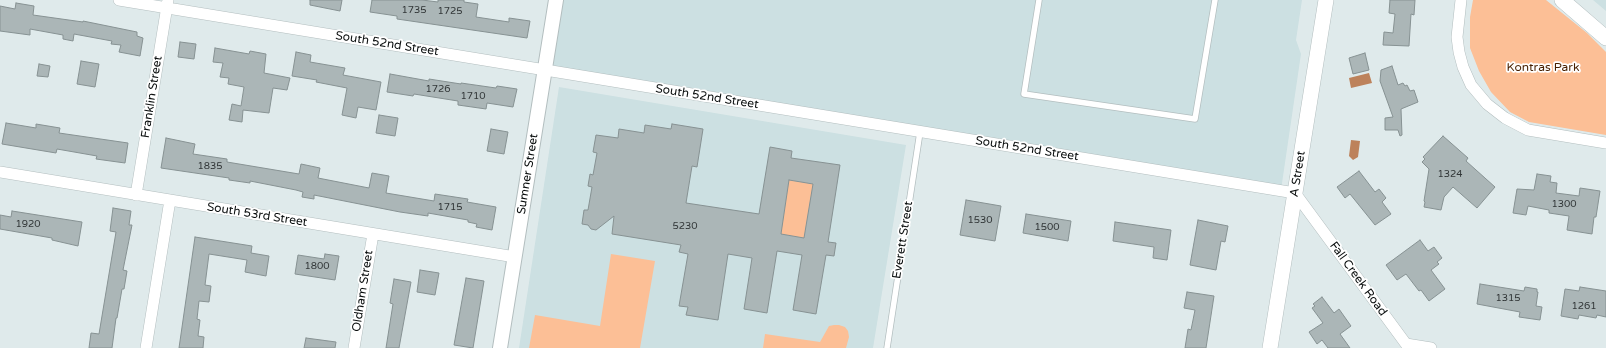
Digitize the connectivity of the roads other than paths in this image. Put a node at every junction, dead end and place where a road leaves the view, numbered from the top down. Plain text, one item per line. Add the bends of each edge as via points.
1 (119, 0) edge
2 (556, 0) edge
3 (1039, 0) edge
4 (1215, 0) edge
5 (1326, 0) edge
6 (1461, 0) edge
7 (1562, 0) edge
8 (167, 4) edge
9 (1606, 38) edge
10 (545, 70) junction
11 (920, 132) junction
12 (1606, 143) edge
13 (0, 172) edge
14 (1295, 193) junction
15 (136, 195) junction
16 (170, 200) junction
17 (373, 234) junction
18 (515, 257) junction
19 (1406, 346) edge
20 (146, 348) edge
21 (354, 348) edge
22 (500, 348) edge
23 (887, 348) edge
24 (1270, 348) edge
25 (1431, 348) edge

1 - 8 street, South 52nd Street
2 - 10 street, Sumner Street
3 - 4 lane via 1024,94 1195,119
5 - 14 main road, A Street
6 - 12 street via 1457,37 1459,52 1471,85 1486,104 1528,130
7 - 9 main road
8 - 10 street, South 52nd Street
8 - 15 street, Franklin Street
10 - 11 street, South 52nd Street
10 - 18 street, Sumner Street
11 - 14 street, South 52nd Street
11 - 23 lane, Everett Street
13 - 15 street, South 53rd Street
14 - 19 street, Fall Creek Road
14 - 24 main road, A Street
15 - 16 street, South 53rd Street
16 - 17 street, South 53rd Street
16 - 20 street
17 - 18 street, South 53rd Street
17 - 21 street, Oldham Street
18 - 22 street, Sumner Street
19 - 25 street, Fall Creek Road

